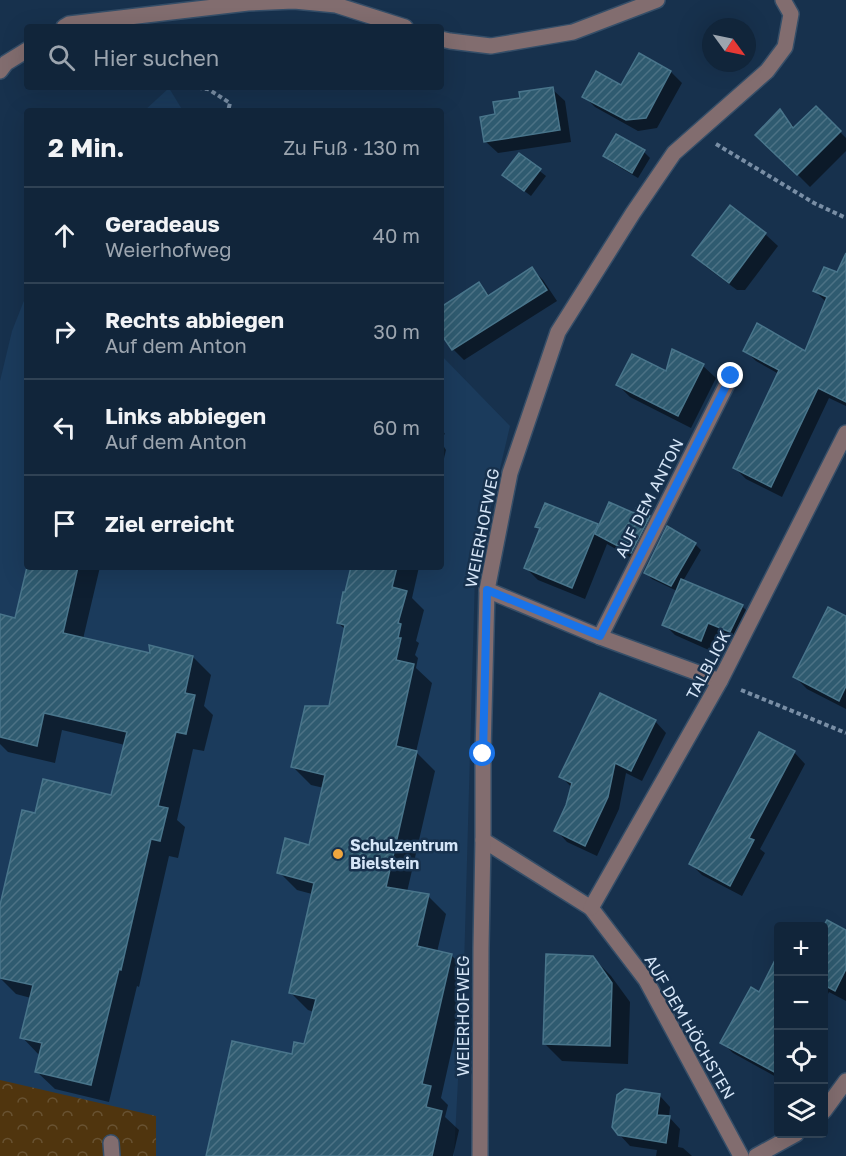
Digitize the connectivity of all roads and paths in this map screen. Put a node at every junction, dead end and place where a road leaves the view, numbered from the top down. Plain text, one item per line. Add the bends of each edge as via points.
1 (657, 0) edge
2 (783, 0) edge
3 (69, 24) edge
4 (396, 24) edge
5 (444, 40) edge
6 (24, 52) edge
7 (0, 70) edge
8 (209, 90) edge
9 (229, 108) edge
10 (697, 133) junction
11 (846, 218) edge
12 (731, 376) dead end
13 (846, 433) edge
14 (487, 590) junction
15 (600, 636) junction
16 (720, 681) junction
17 (846, 733) edge
18 (483, 840) junction
19 (591, 908) junction
20 (846, 1081) edge
21 (828, 1106) edge
22 (789, 1138) edge
23 (480, 1156) edge
24 (741, 1156) edge
25 (756, 1156) edge

1 - 5 street via 573,32 491,45
2 - 10 street, WEIERHOFWEG via 791,14 785,46 767,71
3 - 4 street via 294,1 336,4
6 - 7 street
8 - 9 path via 230,103
10 - 11 path
10 - 14 street, WEIERHOFWEG via 674,153 558,332 510,473
12 - 15 street, AUF DEM ANTON
13 - 16 street, TALBLICK
14 - 15 street
14 - 18 street, WEIERHOFWEG
15 - 16 street
16 - 17 path
16 - 19 street, TALBLICK
18 - 19 street, AUF DEM HÖCHSTEN
18 - 23 street, WEIERHOFWEG
19 - 24 street, AUF DEM HÖCHSTEN via 645,980
20 - 21 street
22 - 25 street

